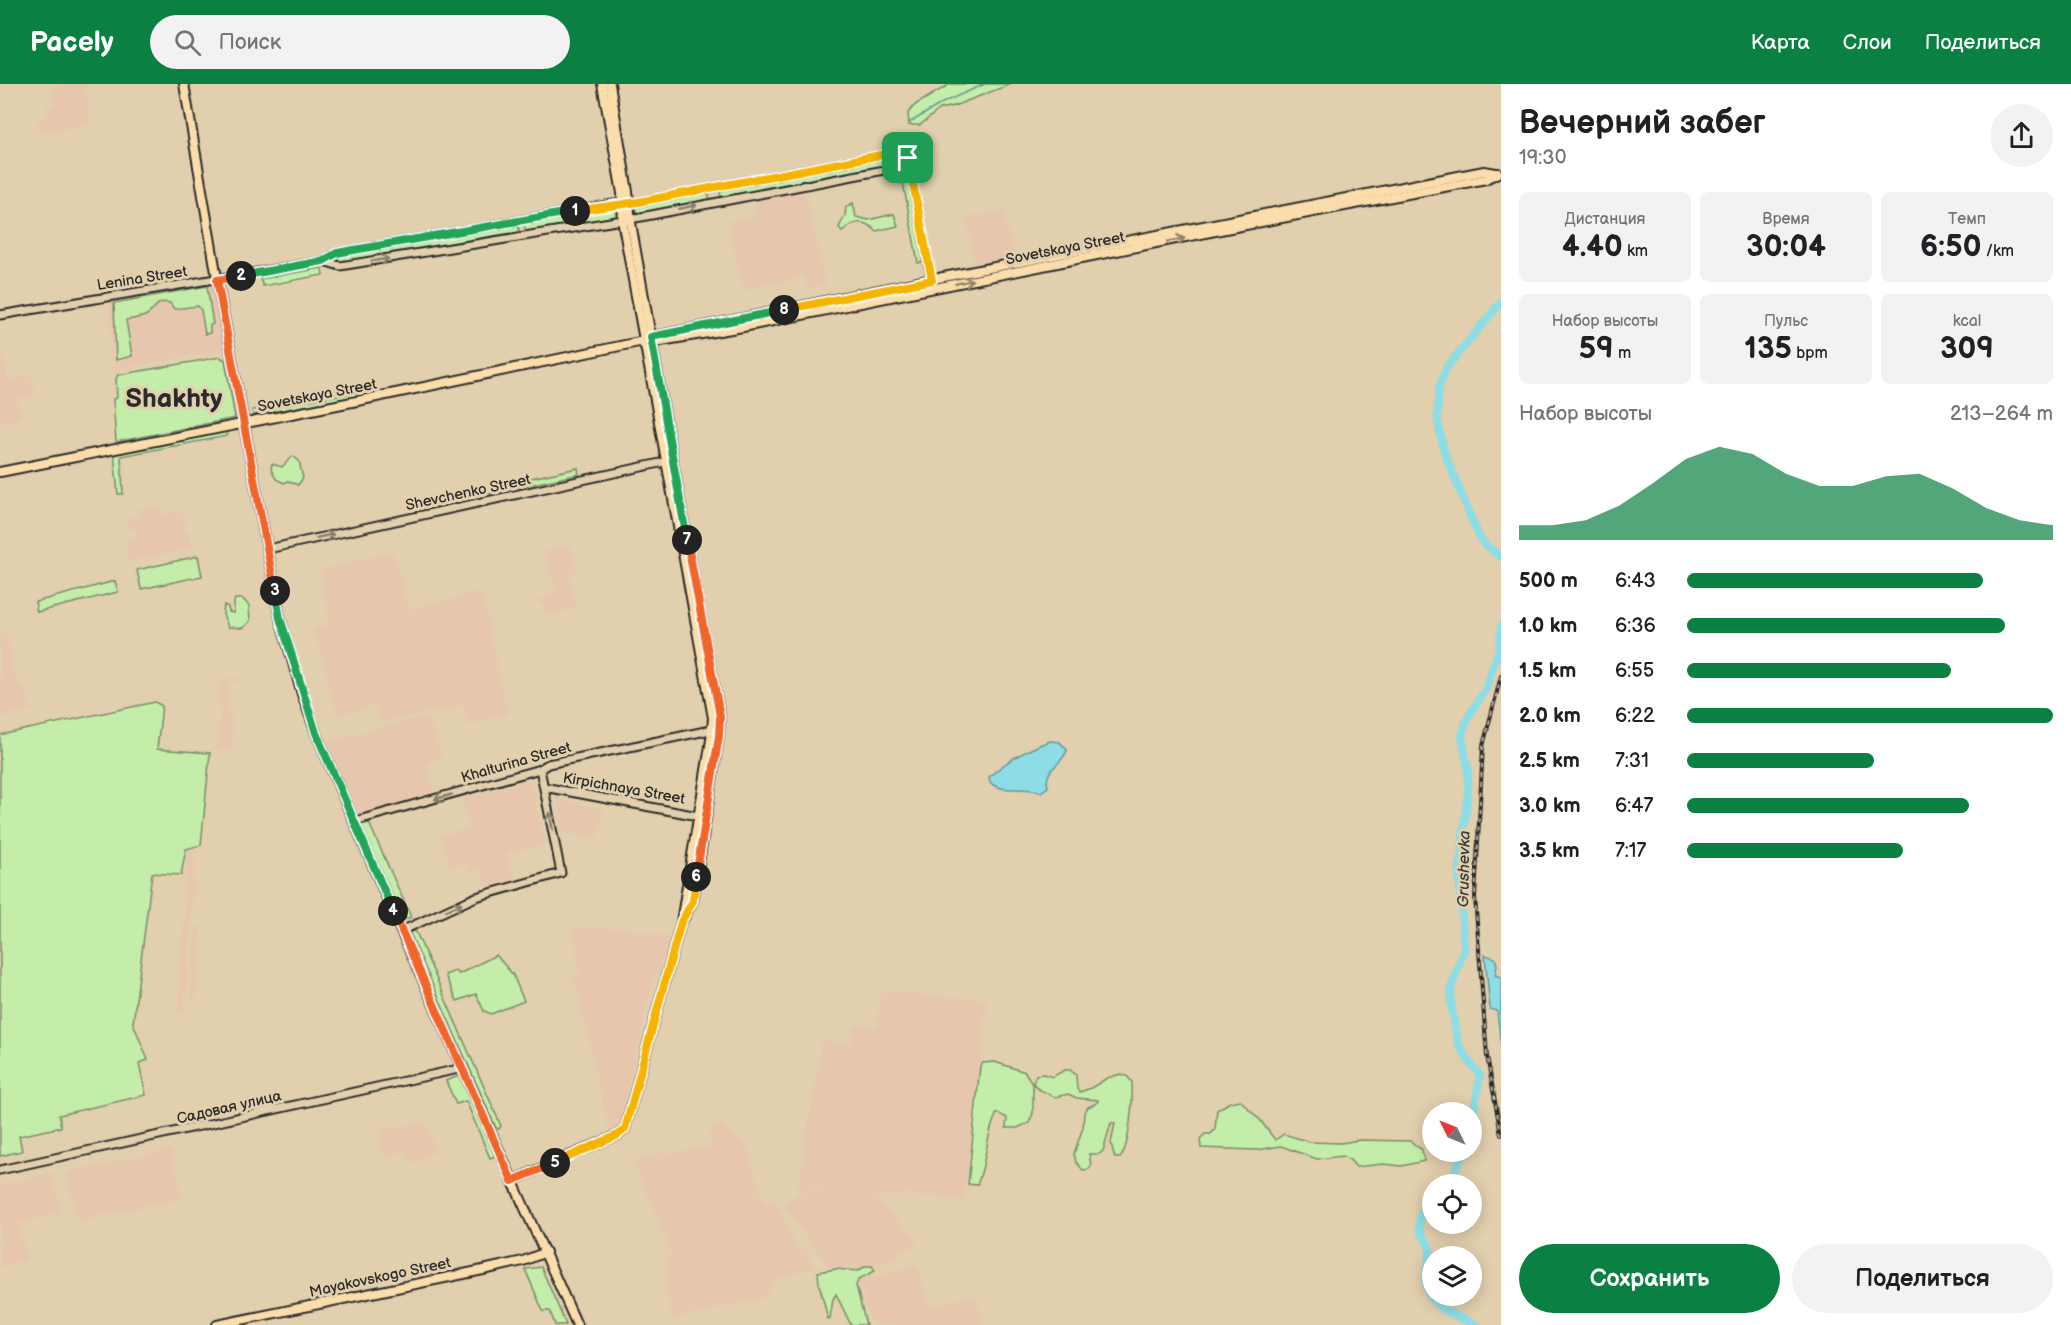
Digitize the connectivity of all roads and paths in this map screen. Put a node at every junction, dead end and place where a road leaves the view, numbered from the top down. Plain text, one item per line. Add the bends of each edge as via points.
1 (184, 84) edge
2 (602, 84) edge
3 (610, 84) edge
4 (910, 165) junction
5 (1498, 173) edge
6 (625, 203) junction
7 (627, 219) junction
8 (323, 261) junction
9 (217, 280) junction
10 (932, 284) junction
11 (0, 315) edge
12 (646, 341) junction
13 (243, 423) junction
14 (670, 460) junction
15 (0, 472) edge
16 (267, 549) junction
17 (720, 726) junction
18 (712, 730) junction
19 (540, 769) junction
20 (544, 788) junction
21 (698, 816) junction
22 (355, 821) junction
23 (681, 922) junction
24 (401, 931) junction
25 (463, 1068) junction
26 (0, 1170) edge
27 (512, 1181) junction
28 (546, 1252) junction
29 (217, 1325) edge
30 (577, 1325) edge

1 - 9 main road
2 - 6 main road
3 - 6 main road via 628,192
4 - 6 main road, Lenina Street via 901,151
7 -> 4 main road, Lenina Street
4 - 10 main road
5 - 10 main road, Sovetskaya Street via 1486,179
6 - 7 main road
6 - 8 main road, Lenina Street via 337,253
8 -> 7 main road, Lenina Street via 340,266
7 - 12 main road
8 - 9 main road, Lenina Street
9 - 11 main road, Lenina Street
9 - 13 main road
10 - 12 main road, Sovetskaya Street
12 - 13 main road, Sovetskaya Street
12 - 14 main road
13 - 15 main road, Sovetskaya Street
13 - 16 main road
16 -> 14 main road, Shevchenko Street
14 - 17 main road
14 - 18 main road
16 - 22 main road via 280,618 302,694
17 - 18 main road, Khalturina Street
17 - 23 main road via 693,901
18 - 19 main road, Khalturina Street via 548,764
18 - 21 main road
19 - 20 main road
19 -> 22 main road, Khalturina Street
20 - 21 main road, Kirpichnaya Street
24 -> 20 main road via 476,897 561,873
21 - 23 main road
22 - 24 main road
23 - 27 main road via 625,1129
24 - 25 main road
25 - 26 main road, Садовая улица
25 - 27 main road
27 - 28 main road
28 - 29 main road, Mayakovskogo Street via 483,1270
28 - 30 main road

